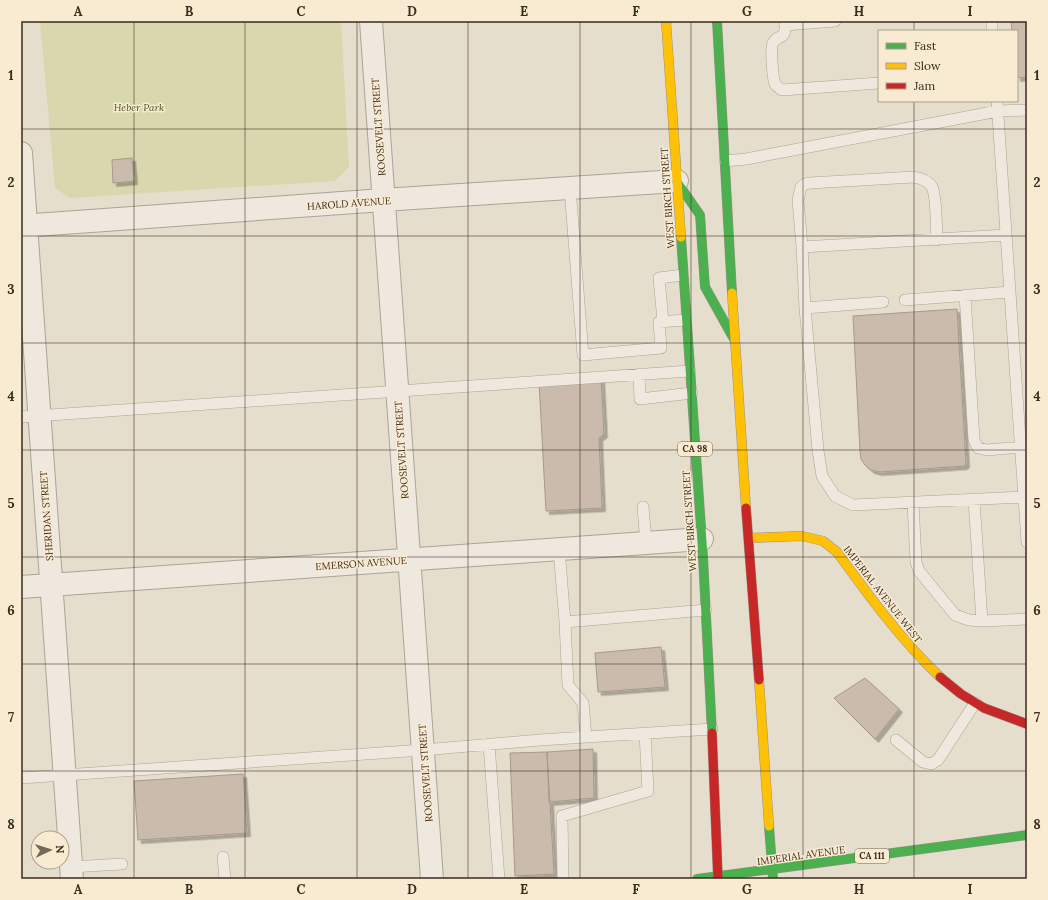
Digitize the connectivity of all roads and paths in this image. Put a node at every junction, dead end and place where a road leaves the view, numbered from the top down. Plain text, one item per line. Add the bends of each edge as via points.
1 (371, 21) edge
2 (666, 21) edge
3 (717, 21) edge
4 (835, 21) edge
5 (785, 23) edge
6 (878, 83) edge
7 (998, 106) edge
8 (1027, 110) edge
9 (21, 153) edge
10 (725, 161) junction
11 (677, 181) junction
12 (570, 188) junction
13 (383, 200) junction
14 (24, 226) edge
15 (1006, 235) junction
16 (937, 240) junction
17 (802, 247) junction
18 (683, 275) junction
19 (1010, 292) junction
20 (965, 296) junction
21 (905, 300) dead end
22 (883, 302) dead end
23 (805, 308) junction
24 (686, 320) junction
25 (663, 321) junction
26 (736, 344) junction
27 (690, 371) junction
28 (638, 374) junction
29 (397, 391) junction
30 (692, 393) junction
31 (1023, 410) edge
32 (30, 417) edge
33 (1021, 447) junction
34 (1024, 497) junction
35 (974, 500) junction
36 (913, 503) junction
37 (643, 507) dead end
38 (749, 538) junction
39 (702, 539) junction
40 (1027, 542) edge
41 (646, 543) junction
42 (560, 549) junction
43 (409, 560) junction
44 (50, 585) junction
45 (21, 587) edge
46 (706, 610) junction
47 (1027, 618) edge
48 (982, 621) junction
49 (565, 622) junction
50 (975, 703) junction
51 (1027, 724) edge
52 (712, 729) junction
53 (645, 733) junction
54 (586, 737) junction
55 (896, 740) dead end
56 (489, 744) junction
57 (423, 750) junction
58 (64, 775) junction
59 (21, 778) edge
60 (1027, 835) edge
61 (223, 857) dead end
62 (122, 864) dead end
63 (71, 873) edge
64 (772, 874) edge
65 (718, 878) edge
66 (225, 879) edge
67 (432, 879) edge
68 (499, 879) edge
69 (563, 879) edge
70 (697, 879) edge

1 - 13 street, ROOSEVELT STREET
2 - 11 main road, WEST BIRCH STREET / CA 98
3 - 10 main road
4 - 5 lane
5 - 6 lane via 786,32 772,44 774,82 777,87 782,90
7 - 8 lane
7 - 10 lane via 753,158
7 - 15 lane
9 - 14 street, SHERIDAN STREET
10 - 26 main road
11 - 12 street, HAROLD AVENUE
11 - 18 main road, WEST BIRCH STREET / CA 98
11 - 26 main road via 700,216 705,287
12 - 13 street, HAROLD AVENUE
12 - 25 lane via 583,355 661,348 659,322
13 - 14 street, HAROLD AVENUE
13 - 29 street, ROOSEVELT STREET
14 - 32 street, SHERIDAN STREET
15 - 16 lane
15 - 19 lane
16 - 17 lane
16 - 17 lane via 931,186 922,178 905,177 805,184 801,187 798,200
17 - 23 lane
18 - 24 main road, WEST BIRCH STREET / CA 98
18 - 25 lane via 659,278
19 - 20 lane
19 - 31 lane
20 - 21 lane
20 - 33 lane via 974,440 978,448 987,450
22 - 23 lane
23 - 36 lane via 822,476 836,496 853,506
24 - 25 lane
24 - 27 main road, WEST BIRCH STREET / CA 98
26 - 38 main road
27 - 28 lane
27 - 30 main road, WEST BIRCH STREET / CA 98
28 - 29 lane
28 - 30 lane via 640,399
29 - 32 lane
29 - 43 street, ROOSEVELT STREET
30 - 39 main road, WEST BIRCH STREET / CA 98
31 - 33 lane
32 - 44 street, SHERIDAN STREET
33 - 34 lane
34 - 35 lane
34 - 40 lane
35 - 36 lane
35 - 48 lane
36 - 48 lane via 916,562 919,571 956,615
37 - 41 lane
38 - 50 main road, IMPERIAL AVENUE WEST via 802,536 823,541 837,552 903,641 940,677
38 - 64 main road
39 - 41 street, EMERSON AVENUE
39 - 46 main road, WEST BIRCH STREET / CA 98
41 - 42 street, EMERSON AVENUE
42 - 43 street, EMERSON AVENUE
42 - 49 lane
43 - 44 street, EMERSON AVENUE
43 - 57 street, ROOSEVELT STREET
44 - 45 street, EMERSON AVENUE
44 - 58 street, SHERIDAN STREET
46 - 49 lane
46 - 52 main road, WEST BIRCH STREET / CA 98
47 - 48 lane
49 - 54 lane via 568,685 583,703
50 - 51 main road, IMPERIAL AVENUE WEST
50 - 55 lane via 938,760 931,764 923,762
52 - 53 lane
52 - 65 main road, WEST BIRCH STREET / CA 98
53 - 54 lane
53 - 69 lane via 648,791 562,816
54 - 56 lane
56 - 57 lane
56 - 68 lane
57 - 58 lane
57 - 67 street, ROOSEVELT STREET
58 - 59 lane
58 - 63 street, SHERIDAN STREET
60 - 64 main road, IMPERIAL AVENUE / CA 111
61 - 66 lane
62 - 63 lane
64 - 65 main road, IMPERIAL AVENUE / CA 111
65 - 70 main road, IMPERIAL AVENUE / CA 111

